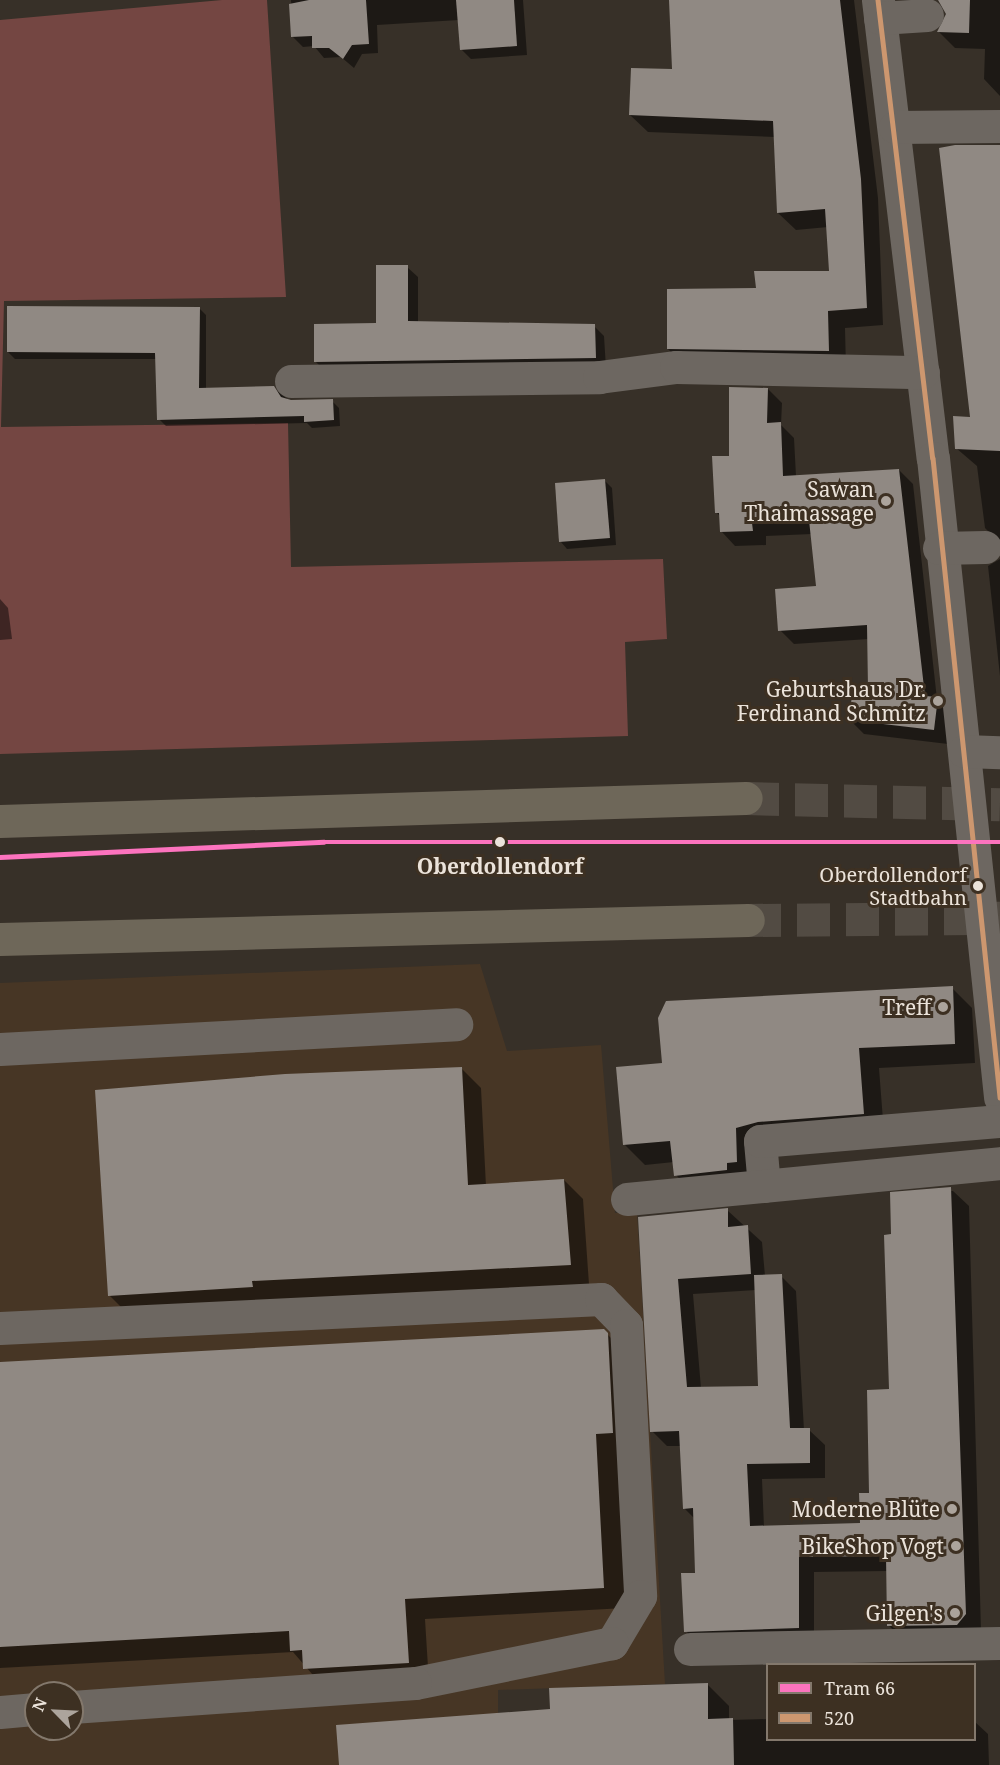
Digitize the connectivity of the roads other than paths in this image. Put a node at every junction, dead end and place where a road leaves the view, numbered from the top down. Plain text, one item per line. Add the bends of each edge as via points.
1 (879, 9) edge
2 (927, 15) dead end
3 (895, 126) junction
4 (1000, 126) edge
5 (923, 372) junction
6 (291, 381) dead end
7 (985, 547) dead end
8 (939, 548) junction
9 (964, 751) junction
10 (1000, 752) edge
11 (746, 798) tunnel mouth
12 (0, 821) edge
13 (748, 920) tunnel mouth
14 (0, 939) edge
15 (456, 1024) dead end
16 (0, 1049) edge
17 (1000, 1097) edge
18 (1000, 1121) edge
19 (1000, 1163) edge
20 (764, 1186) junction
21 (627, 1199) dead end
22 (0, 1328) edge
23 (1000, 1643) edge
24 (690, 1650) dead end
25 (84, 1706) edge
26 (24, 1710) edge
27 (0, 1712) edge

1 - 2 street
1 - 3 street
3 - 4 street
3 - 5 street
5 - 6 street via 676,367 599,376
5 - 8 street
7 - 8 street
8 - 9 street
9 - 10 street
9 - 17 street
11 - 12 highway
13 - 14 highway
15 - 16 street
18 - 20 street via 760,1141
19 - 20 street
20 - 21 street
22 - 25 street via 601,1299 626,1325 640,1596 612,1643 415,1683
23 - 24 street
26 - 27 street

